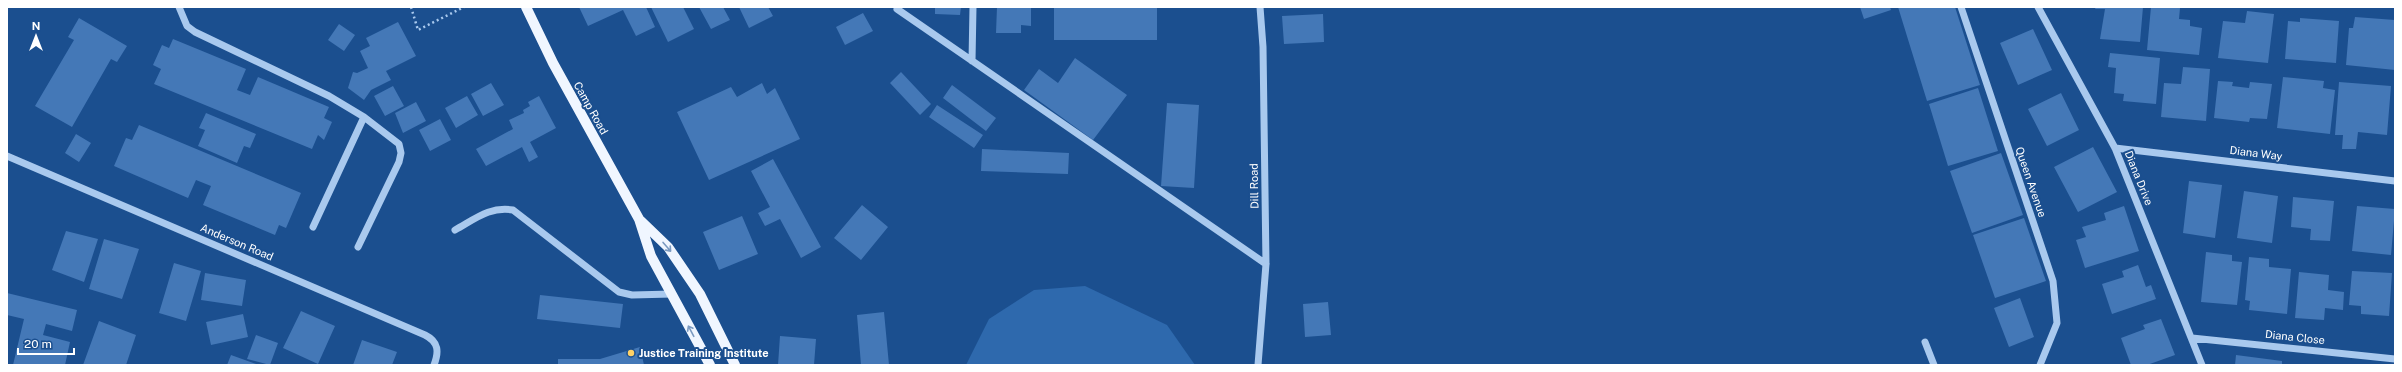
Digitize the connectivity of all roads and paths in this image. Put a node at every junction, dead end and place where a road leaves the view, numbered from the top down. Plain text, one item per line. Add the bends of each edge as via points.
1 (179, 7) edge
2 (411, 7) edge
3 (464, 7) edge
4 (526, 7) edge
5 (973, 7) edge
6 (1260, 7) edge
7 (1961, 7) edge
8 (2038, 7) edge
9 (897, 9) dead end
10 (972, 61) junction
11 (364, 117) junction
12 (2115, 148) junction
13 (7, 156) edge
14 (2395, 181) edge
15 (639, 219) junction
16 (313, 227) dead end
17 (455, 230) dead end
18 (358, 247) dead end
19 (1266, 264) junction
20 (672, 294) junction
21 (2192, 338) junction
22 (1925, 342) dead end
23 (2395, 359) edge
24 (434, 365) edge
25 (710, 365) edge
26 (735, 365) edge
27 (1258, 365) edge
28 (1934, 365) edge
29 (2040, 365) edge
30 (2202, 365) edge

1 - 11 street via 187,26 195,32 329,96
2 - 3 path via 418,30
4 - 15 main road, Camp Road via 553,63
5 - 10 street
6 - 19 street, Dill Road via 1263,47
7 - 29 street, Queen Avenue via 2053,281 2057,323
8 - 12 street, Diana Drive
9 - 10 street
10 - 19 street
11 - 16 street
11 - 18 street via 399,144 401,154
12 - 14 street, Diana Way
12 - 21 street, Diana Drive
13 - 24 street, Anderson Road via 425,335 437,346
15 - 20 main road, Camp Road via 651,256
15 -> 26 main road, Camp Road via 668,247 700,294
17 - 20 street via 488,211 500,207 513,210 619,292 632,295
19 - 27 street, Dill Road
25 -> 20 main road, Camp Road
21 - 23 street, Diana Close
21 - 30 street, Diana Drive
22 - 28 street

